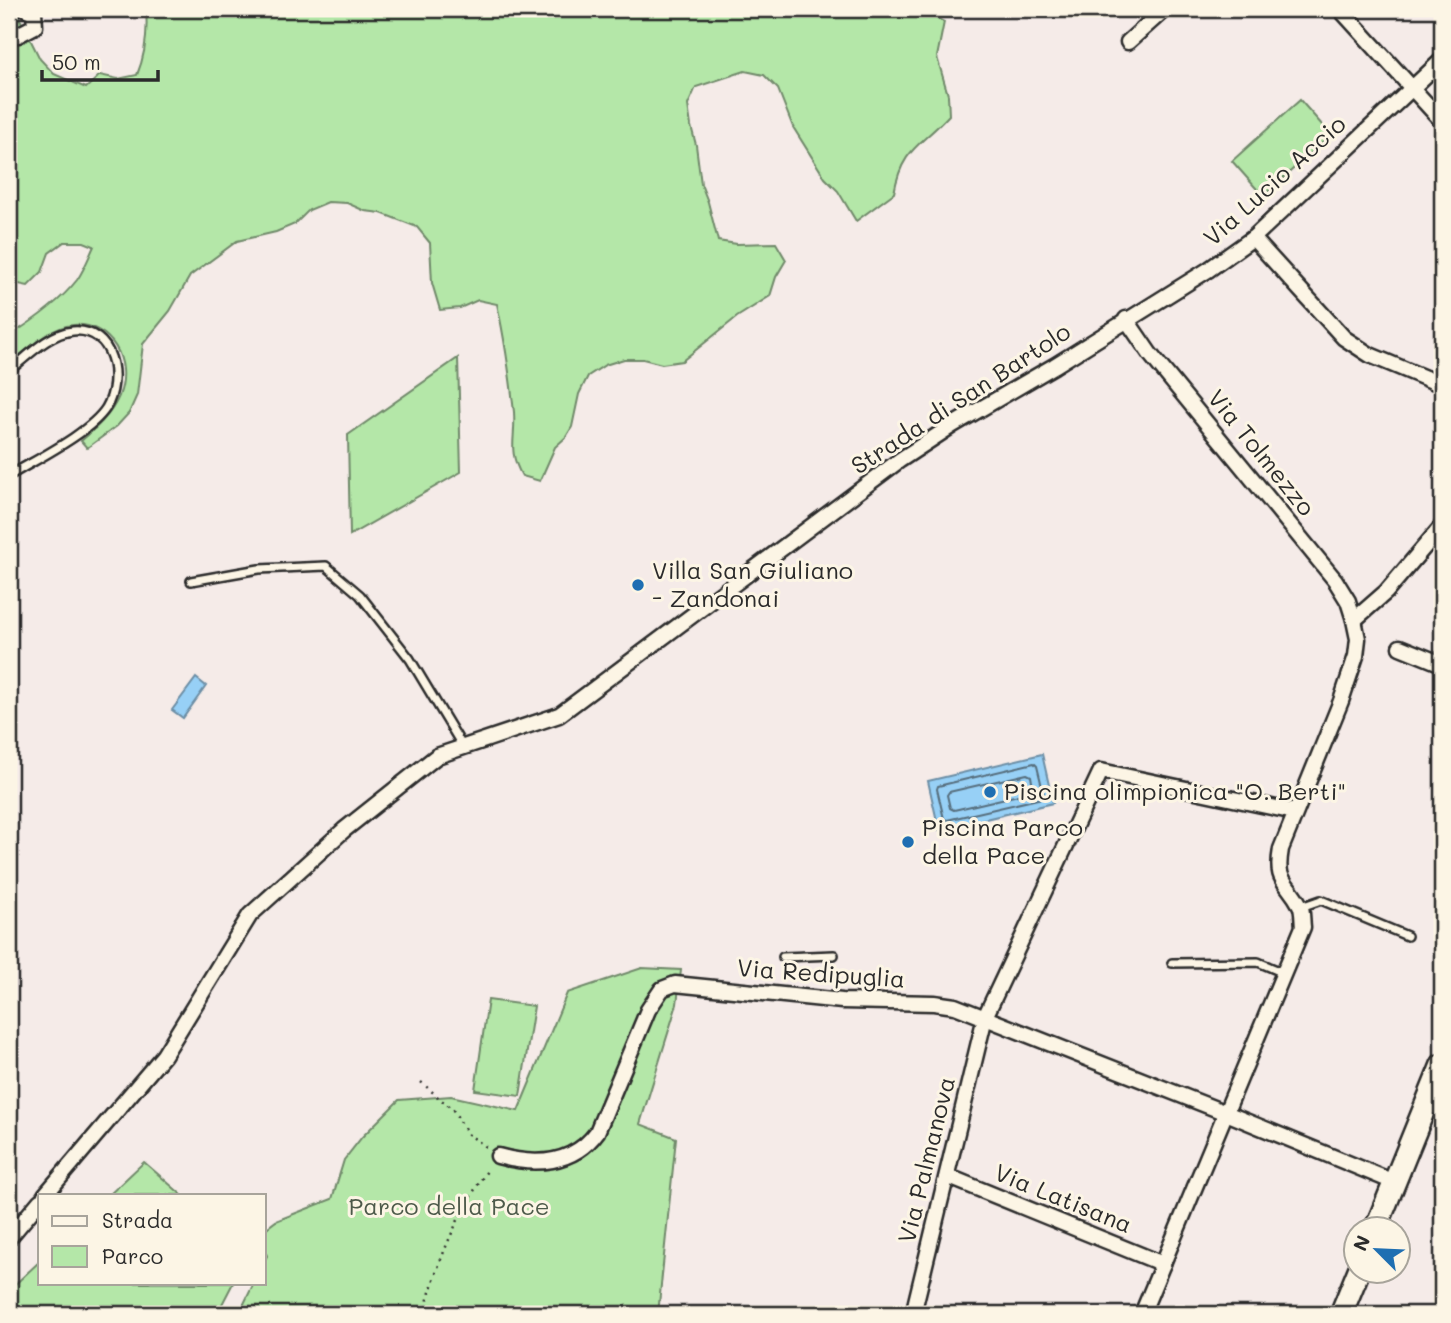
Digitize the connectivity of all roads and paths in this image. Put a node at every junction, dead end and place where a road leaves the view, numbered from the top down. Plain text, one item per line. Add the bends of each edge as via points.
1 (26, 9) edge
2 (1165, 9) edge
3 (1340, 9) edge
4 (9, 36) edge
5 (1128, 42) dead end
6 (1442, 60) edge
7 (1412, 87) junction
8 (1442, 121) edge
9 (1253, 238) junction
10 (1126, 319) junction
11 (9, 371) edge
12 (1442, 385) edge
13 (9, 476) edge
14 (1442, 526) edge
15 (191, 581) dead end
16 (1354, 620) junction
17 (1400, 647) dead end
18 (1442, 664) edge
19 (463, 747) junction
20 (1295, 812) junction
21 (1301, 906) junction
22 (1406, 936) dead end
23 (834, 955) dead end
24 (783, 957) dead end
25 (1172, 963) dead end
26 (1284, 973) junction
27 (985, 1017) junction
28 (1442, 1065) edge
29 (421, 1082) dead end
30 (1435, 1106) edge
31 (1226, 1113) junction
32 (498, 1156) junction
33 (947, 1176) junction
34 (1394, 1182) junction
35 (46, 1194) edge
36 (38, 1203) edge
37 (1381, 1214) edge
38 (9, 1238) edge
39 (1163, 1264) junction
40 (1353, 1284) edge
41 (424, 1314) edge
42 (913, 1314) edge
43 (1142, 1314) edge
44 (1341, 1314) edge

1 - 4 street via 34,12 35,26
2 - 5 street
3 - 7 street
6 - 7 street, Via Lucio Accio
7 - 8 street
7 - 9 street, Via Lucio Accio
9 - 10 street, Via Lucio Accio
9 - 12 street via 1344,338 1370,355
10 - 16 street, Via Tolmezzo via 1335,580
10 - 19 street, Strada di San Bartolo via 900,460 559,715
11 - 13 lane via 52,338 73,331 91,334 115,362 115,383 106,407 93,422
14 - 16 street via 1386,592
15 - 19 lane via 259,569 326,566 360,595 401,649
16 - 20 street via 1358,639 1350,676
17 - 18 street
19 - 35 street, Strada di San Bartolo via 426,764 250,915 164,1055
20 - 21 street via 1280,849 1279,869 1280,878
20 - 27 street, Via Palmanova via 1101,771
21 - 22 lane via 1321,900
21 - 26 street via 1303,927
23 - 24 lane
25 - 26 lane via 1258,962
26 - 31 street
27 - 31 street, Via Redipuglia
27 - 32 street, Via Redipuglia via 933,1003 842,1002 675,985 662,989 648,1010 587,1146 565,1158 522,1162
27 - 33 street, Via Palmanova
28 - 30 main road
29 - 32 path via 453,1110 468,1134
30 - 34 main road
31 - 34 street, Via Redipuglia
31 - 39 street
32 - 41 path via 458,1220
33 - 39 street, Via Latisana
33 - 42 street, Via Palmanova
34 - 37 main road
36 - 38 street
39 - 43 street
40 - 44 main road

